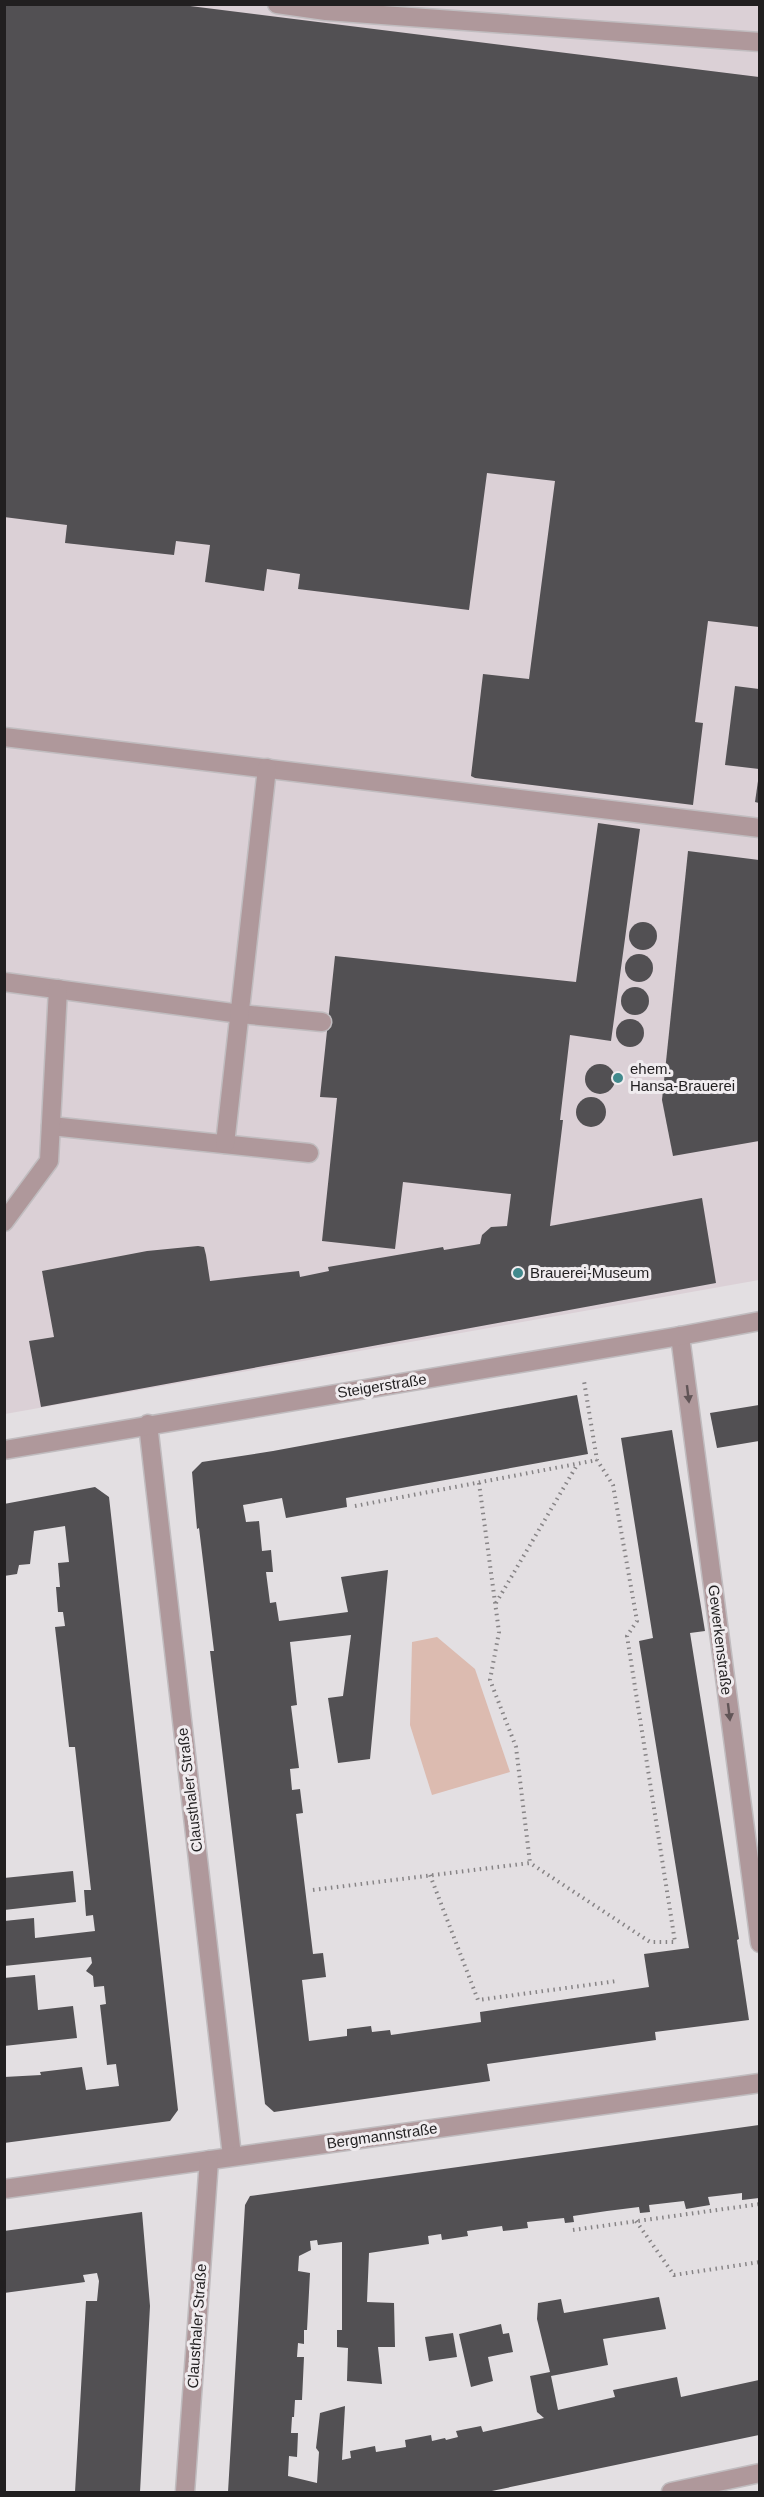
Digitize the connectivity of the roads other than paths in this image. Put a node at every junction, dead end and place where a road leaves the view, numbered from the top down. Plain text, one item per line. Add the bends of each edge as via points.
1 (277, 4) edge
2 (759, 42) edge
3 (4, 737) edge
4 (267, 768) junction
5 (759, 828) edge
6 (4, 982) edge
7 (58, 989) junction
8 (240, 1014) junction
9 (322, 1022) dead end
10 (51, 1126) junction
11 (225, 1144) junction
12 (309, 1153) dead end
13 (4, 1222) edge
14 (759, 1321) edge
15 (680, 1336) junction
16 (148, 1424) junction
17 (4, 1450) edge
18 (759, 1943) edge
19 (759, 2083) edge
20 (232, 2156) junction
21 (209, 2160) junction
22 (4, 2188) edge
23 (759, 2473) edge
24 (186, 2493) edge
25 (671, 2493) edge

1 - 2 street
3 - 4 street
4 - 5 street
4 - 8 street
6 - 7 street
7 - 8 street
7 - 10 street
8 - 9 street
8 - 11 street
10 - 11 street
10 - 13 street via 49,1161
11 - 12 street
14 - 15 street, Steigerstraße
15 - 16 street, Steigerstraße
15 -> 18 street, Gewerkenstraße
16 - 17 street, Steigerstraße
16 - 20 street, Clausthaler Straße
19 - 20 street, Bergmannstraße
20 - 21 street, Bergmannstraße
21 - 22 street, Bergmannstraße
21 - 24 street, Clausthaler Straße
23 - 25 street

